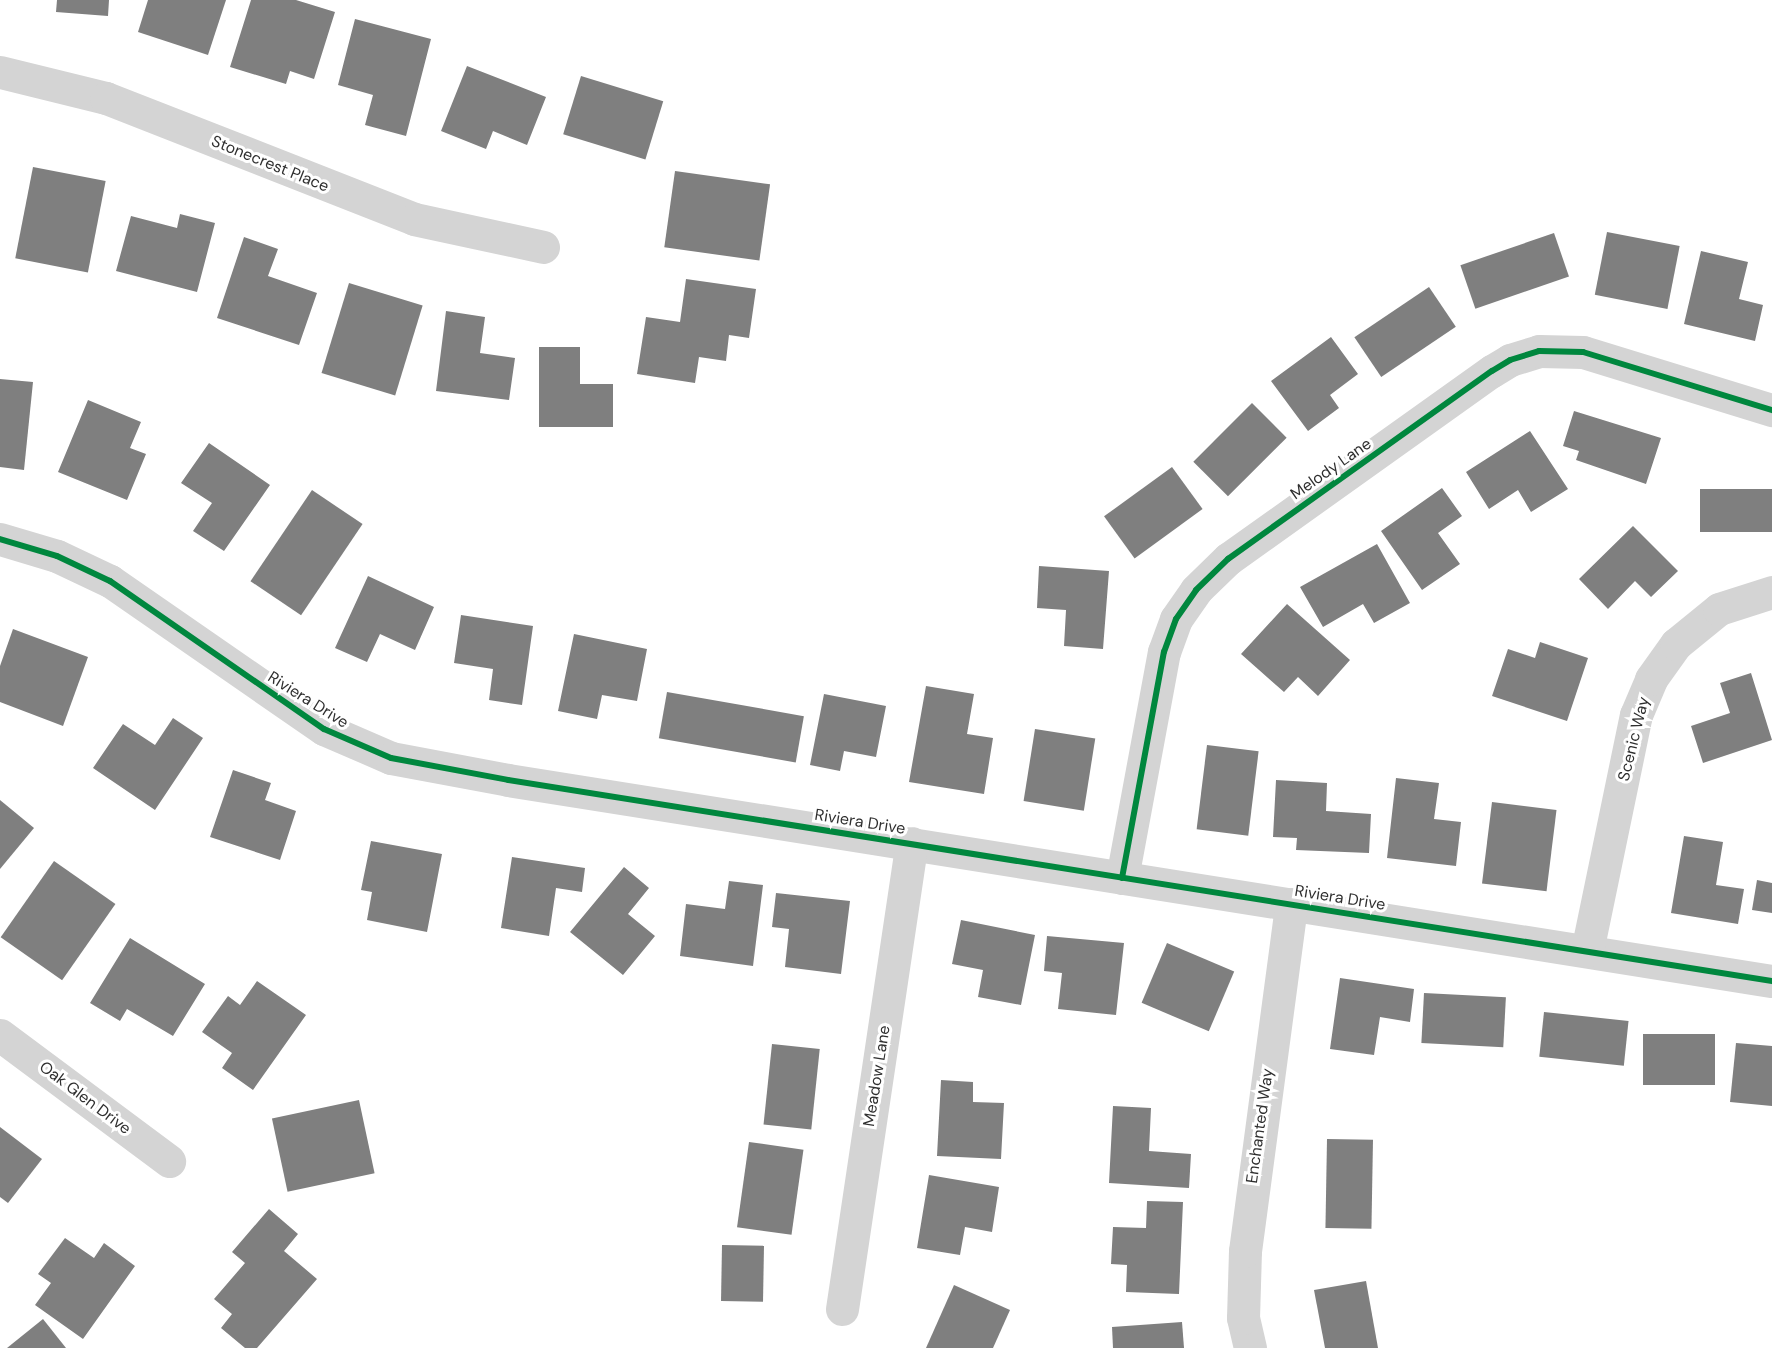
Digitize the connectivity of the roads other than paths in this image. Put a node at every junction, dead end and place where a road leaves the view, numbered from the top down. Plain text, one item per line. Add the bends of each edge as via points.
1 (0, 72) edge
2 (543, 247) dead end
3 (1772, 410) edge
4 (0, 539) edge
5 (1772, 592) edge
6 (912, 843) junction
7 (1122, 878) junction
8 (1291, 904) junction
9 (1587, 951) junction
10 (1772, 981) edge
11 (0, 1035) edge
12 (169, 1161) dead end
13 (842, 1309) dead end
14 (1250, 1348) edge

1 - 2 street, Stonecrest Place via 106,98 414,219
3 - 7 street, Melody Lane via 1583,352 1539,351 1510,360 1492,371 1228,559 1196,590 1176,619 1164,652
4 - 6 street, Riviera Drive via 57,556 110,581 324,729 391,758
5 - 9 street, Scenic Way via 1719,609 1676,644 1651,680 1636,715
6 - 7 street, Riviera Drive
6 - 13 street, Meadow Lane
7 - 8 street, Riviera Drive
8 - 9 street, Riviera Drive
8 - 14 street, Enchanted Way via 1247,1228 1242,1289
9 - 10 street, Riviera Drive
11 - 12 street, Oak Glen Drive

